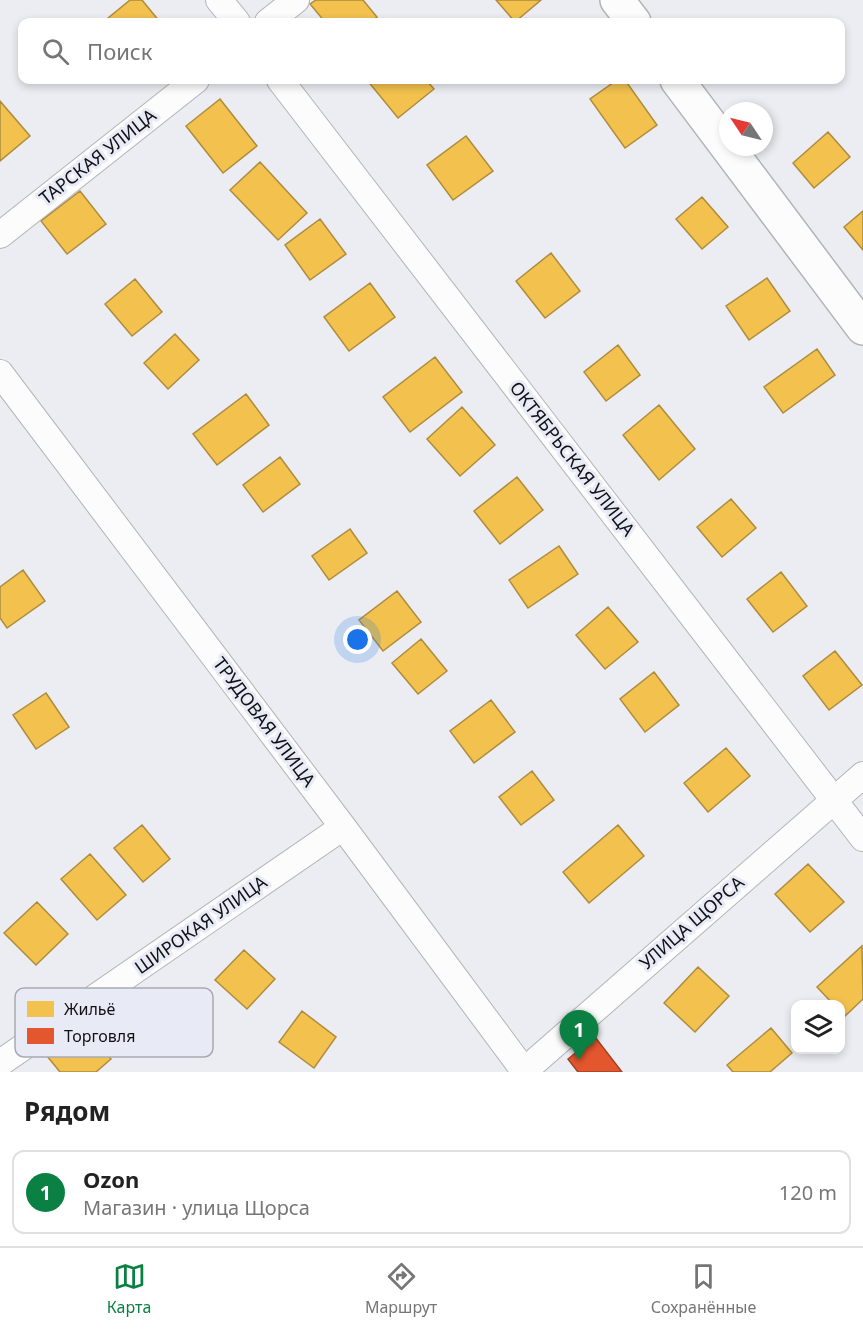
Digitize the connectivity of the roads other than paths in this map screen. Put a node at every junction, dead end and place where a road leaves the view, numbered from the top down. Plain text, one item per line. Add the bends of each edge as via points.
1 (219, 0) edge
2 (296, 0) edge
3 (617, 0) edge
4 (234, 18) edge
5 (273, 18) edge
6 (631, 18) edge
7 (191, 84) edge
8 (283, 84) edge
9 (680, 84) edge
10 (0, 235) edge
11 (863, 328) edge
12 (0, 374) edge
13 (863, 775) edge
14 (834, 800) junction
15 (343, 827) junction
16 (863, 838) edge
17 (109, 988) edge
18 (15, 1053) edge
19 (0, 1063) edge
20 (524, 1071) edge

1 - 4 street
2 - 5 street
3 - 6 street
7 - 10 street, ТАРСКАЯ УЛИЦА
8 - 14 street, ОКТЯБРЬСКАЯ УЛИЦА
9 - 11 street
12 - 15 street, ТРУДОВАЯ УЛИЦА
13 - 14 street, УЛИЦА ЩОРСА
14 - 16 street, ОКТЯБРЬСКАЯ УЛИЦА
14 - 20 street, УЛИЦА ЩОРСА
15 - 17 street, ШИРОКАЯ УЛИЦА
15 - 20 street, ТРУДОВАЯ УЛИЦА
18 - 19 street, ШИРОКАЯ УЛИЦА

